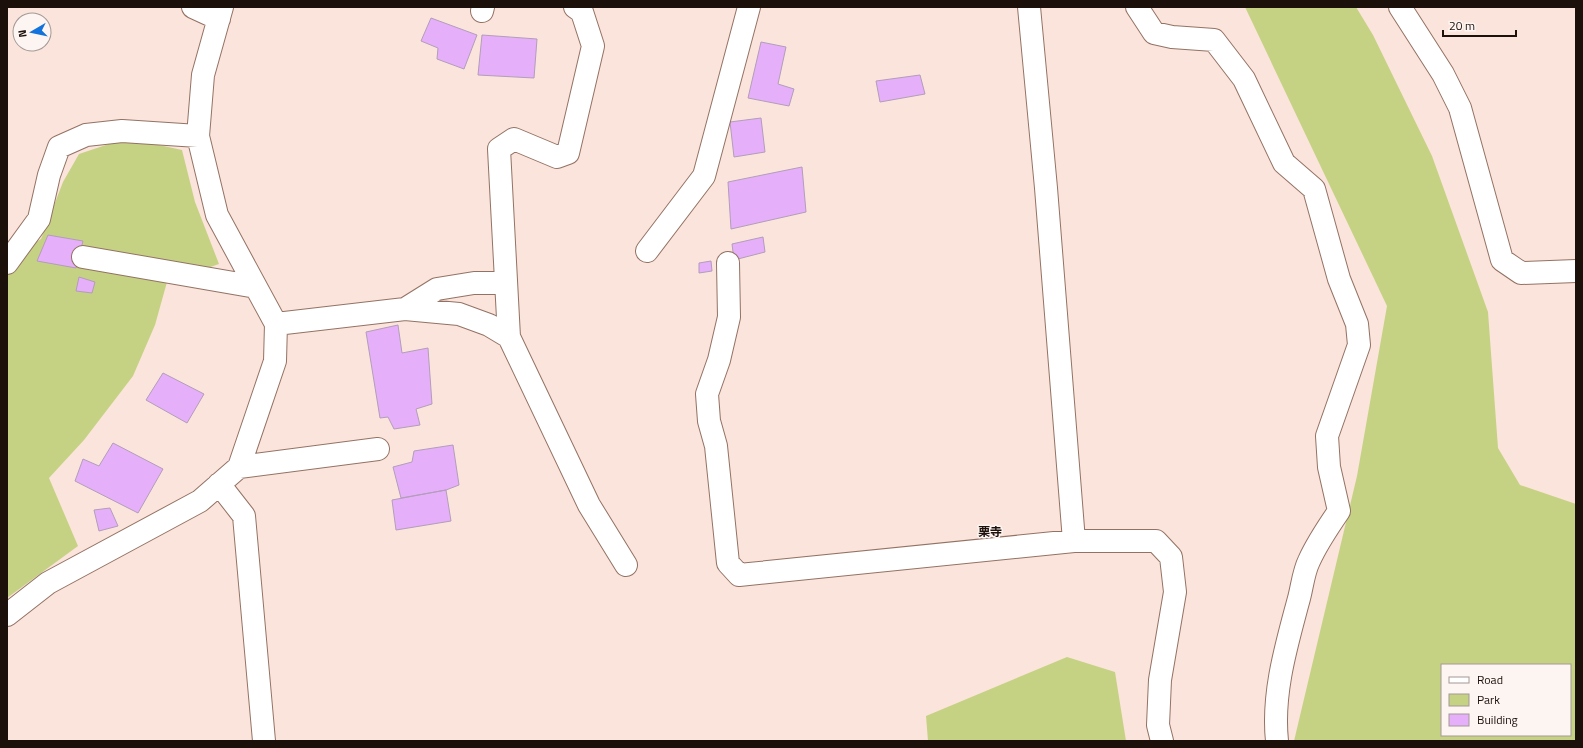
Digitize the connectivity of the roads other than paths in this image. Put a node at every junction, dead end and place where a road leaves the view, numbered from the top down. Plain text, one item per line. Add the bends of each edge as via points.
1 (193, 7) edge
2 (575, 7) edge
3 (748, 7) edge
4 (1030, 7) edge
5 (1137, 7) edge
6 (1400, 7) edge
7 (220, 13) edge
8 (198, 136) junction
9 (648, 251) dead end
10 (83, 257) dead end
11 (7, 263) edge
12 (728, 264) dead end
13 (1576, 271) edge
14 (505, 283) junction
15 (256, 287) junction
16 (405, 309) junction
17 (276, 324) junction
18 (509, 337) junction
19 (378, 448) dead end
20 (238, 467) junction
21 (219, 484) junction
22 (1074, 541) junction
23 (626, 565) dead end
24 (7, 615) edge
25 (264, 741) edge
26 (1162, 741) edge
27 (1277, 741) edge

1 - 7 street
2 - 14 street via 582,12 593,46 568,153 557,157 514,139 499,148
3 - 9 street via 704,176
4 - 22 street
5 - 27 street via 1154,33 1214,40 1244,79 1284,163 1314,189 1339,280 1357,324 1359,345 1327,436 1329,467 1339,511 1308,562 1278,689
6 - 13 street via 1443,74 1460,108 1502,260 1521,273
7 - 8 street via 203,75
8 - 11 street via 122,131 86,135 59,147 49,175 39,219
8 - 15 street via 217,215
10 - 15 street
12 - 22 street via 729,317 720,360 706,394 709,421 716,446 728,563 739,575
14 - 16 street via 474,283 438,289
14 - 18 street
15 - 17 street
16 - 17 street
16 - 18 street via 459,314 489,325
17 - 20 street via 275,361
18 - 23 street via 589,505
19 - 20 street
20 - 21 street
21 - 24 street via 200,501 48,583
21 - 25 street via 244,516
22 - 26 street via 1156,541 1171,557 1175,592 1160,680 1158,725

